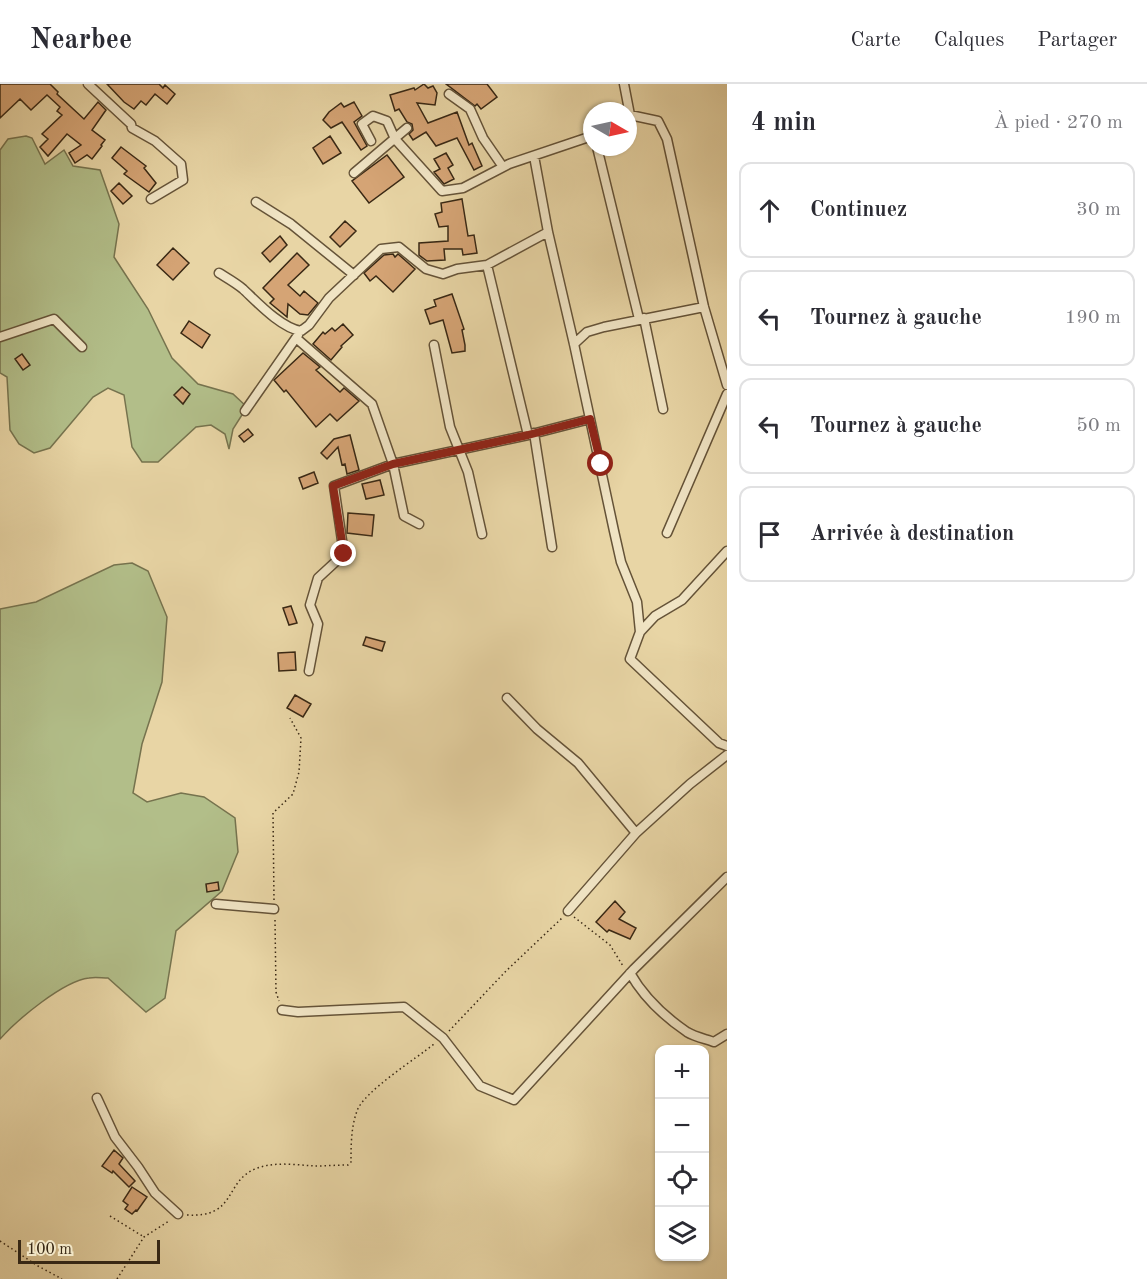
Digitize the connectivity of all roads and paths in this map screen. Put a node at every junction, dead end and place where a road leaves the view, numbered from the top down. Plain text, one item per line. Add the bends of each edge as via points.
1 (88, 84) edge
2 (624, 84) edge
3 (449, 94) dead end
4 (627, 102) edge
5 (637, 117) edge
6 (407, 128) dead end
7 (395, 139) junction
8 (583, 139) edge
9 (371, 141) dead end
10 (534, 156) junction
11 (599, 156) edge
12 (503, 167) junction
13 (354, 172) dead end
14 (151, 199) dead end
15 (256, 202) dead end
16 (548, 232) junction
17 (487, 265) junction
18 (219, 273) dead end
19 (354, 275) junction
20 (704, 307) junction
21 (642, 319) junction
22 (298, 334) junction
23 (0, 337) edge
24 (574, 344) junction
25 (434, 345) dead end
26 (82, 347) dead end
27 (727, 385) edge
28 (727, 394) edge
29 (663, 409) dead end
30 (245, 411) dead end
31 (590, 419) junction
32 (531, 434) junction
33 (460, 450) junction
34 (393, 464) junction
35 (419, 524) dead end
36 (667, 533) dead end
37 (482, 534) dead end
38 (552, 547) dead end
39 (727, 551) edge
40 (639, 632) junction
41 (309, 671) dead end
42 (507, 698) dead end
43 (290, 718) dead end
44 (727, 746) edge
45 (727, 755) edge
46 (636, 833) junction
47 (727, 877) edge
48 (216, 904) dead end
49 (274, 909) junction
50 (568, 911) joint
51 (630, 973) junction
52 (282, 1010) joint
53 (727, 1034) edge
54 (97, 1098) dead end
55 (348, 1165) dead end
56 (178, 1215) junction
57 (110, 1216) dead end
58 (144, 1238) junction
59 (0, 1241) edge
60 (62, 1279) edge
61 (117, 1279) edge

1 - 14 street via 132,128 155,141 181,164 183,180
2 - 4 street
3 - 12 street via 470,109 483,138
5 - 20 street via 658,121 667,139
6 - 7 street
7 - 9 street via 387,121 373,116 362,124
7 - 12 street via 442,191 463,188
7 - 13 street
8 - 10 street
10 - 12 street
10 - 16 street
11 - 21 street
15 - 19 street via 291,224
16 - 17 street
16 - 24 street
17 - 19 street via 434,273 399,247 390,247 381,249
17 - 32 street
18 - 22 street
19 - 22 street
20 - 21 street
20 - 27 street
21 - 24 street via 587,332
21 - 29 street
22 - 30 street
22 - 34 street via 372,404
23 - 26 street via 54,319
24 - 31 street
25 - 33 street via 450,427
28 - 36 street
31 - 32 street
31 - 40 street via 621,562 637,603
32 - 33 street
32 - 38 street
33 - 34 street
33 - 37 street
34 - 35 street via 404,516
34 - 41 street via 333,486 344,554 318,578 310,605 318,624
39 - 40 street via 682,600 655,616
40 - 44 street via 630,659 720,744
42 - 46 street via 578,763
43 - 49 path via 301,738 299,772 293,794 273,813
45 - 46 street
46 - 50 street
47 - 51 street
48 - 49 street
49 - 52 path via 276,992
50 - 51 path via 610,945
51 - 52 street via 514,1100 480,1086 443,1038 404,1007
51 - 53 street via 657,1006 689,1033 714,1042
54 - 56 street via 114,1137 155,1193
55 - 56 path via 285,1164 256,1168 246,1174 219,1210 203,1216
56 - 58 path
57 - 58 path
58 - 61 path
59 - 60 path

